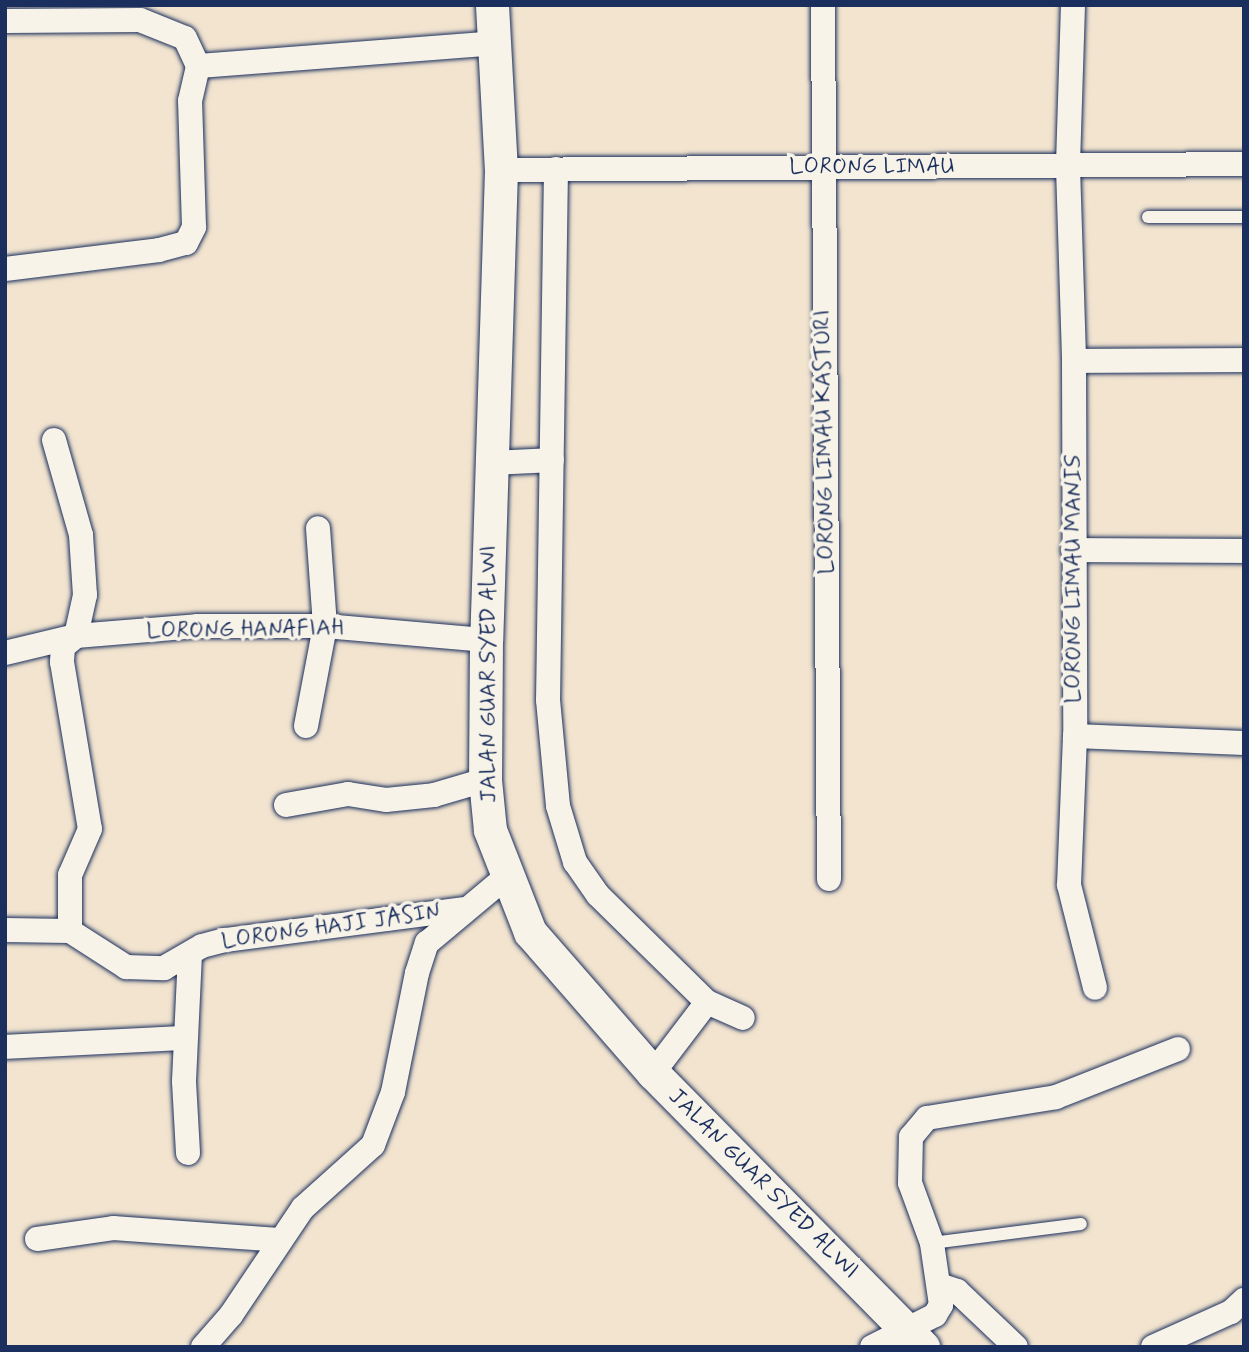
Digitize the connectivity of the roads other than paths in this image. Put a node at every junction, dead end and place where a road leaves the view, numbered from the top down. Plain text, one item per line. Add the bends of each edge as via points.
1 (492, 5) edge
2 (823, 5) edge
3 (1073, 5) edge
4 (5, 20) edge
5 (495, 43) junction
6 (198, 66) junction
7 (1244, 164) edge
8 (822, 167) junction
9 (1068, 167) junction
10 (556, 169) junction
11 (501, 170) junction
12 (1148, 217) dead end
13 (1244, 217) edge
14 (5, 270) edge
15 (1244, 360) edge
16 (1074, 361) junction
17 (54, 440) dead end
18 (552, 460) junction
19 (493, 463) junction
20 (318, 528) dead end
21 (1073, 550) junction
22 (1244, 551) edge
23 (325, 626) junction
24 (76, 636) junction
25 (486, 640) junction
26 (5, 653) edge
27 (306, 726) dead end
28 (1075, 736) junction
29 (1244, 743) edge
30 (485, 780) junction
31 (286, 805) dead end
32 (506, 877) junction
33 (829, 880) dead end
34 (464, 909) junction
35 (5, 930) edge
36 (70, 931) junction
37 (190, 954) junction
38 (1095, 988) dead end
39 (707, 1002) junction
40 (743, 1018) dead end
41 (185, 1038) junction
42 (5, 1047) edge
43 (1178, 1049) dead end
44 (653, 1073) junction
45 (188, 1153) dead end
46 (1081, 1224) dead end
47 (37, 1239) dead end
48 (279, 1240) junction
49 (932, 1242) junction
50 (939, 1285) junction
51 (1244, 1300) edge
52 (916, 1338) edge
53 (203, 1347) edge
54 (873, 1347) edge
55 (1016, 1347) edge
56 (1153, 1347) edge

1 - 5 street, JALAN GUAR SYED ALWI
2 - 8 street, LORONG LIMAU KASTURI
3 - 9 street, LORONG LIMAU MANIS
4 - 6 street via 140,20 185,38
5 - 6 street
5 - 11 street, JALAN GUAR SYED ALWI
6 - 14 street via 190,100 194,227 186,243
7 - 9 street, LORONG LIMAU
8 - 9 street, LORONG LIMAU
8 - 10 street, LORONG LIMAU
8 - 33 street, LORONG LIMAU KASTURI
9 - 16 street, LORONG LIMAU MANIS
10 - 11 street, LORONG LIMAU
10 - 18 street
11 - 19 street, JALAN GUAR SYED ALWI
12 - 13 lane
15 - 16 street
16 - 21 street, LORONG LIMAU MANIS
17 - 24 street via 81,535 85,595
18 - 19 street
18 - 39 street via 548,700 558,806 575,862 598,895
19 - 25 street, JALAN GUAR SYED ALWI
20 - 23 street
21 - 22 street
21 - 28 street, LORONG LIMAU MANIS
23 - 24 street, LORONG HANAFIAH via 197,626
23 - 25 street, LORONG HANAFIAH
23 - 27 street
24 - 26 street, LORONG HANAFIAH
24 - 36 street via 63,647 62,662 90,828 70,875
25 - 30 street, JALAN GUAR SYED ALWI
28 - 29 street
28 - 38 street, LORONG LIMAU MANIS via 1069,885
30 - 31 street via 434,795 386,800 348,794
30 - 32 street, JALAN GUAR SYED ALWI via 490,830
32 - 34 street
32 - 44 street, JALAN GUAR SYED ALWI via 530,932
34 - 37 street, LORONG HAJI JASIN via 225,940
34 - 48 street via 428,943 417,973 393,1092 373,1145 303,1208
35 - 36 street
36 - 37 street, LORONG HAJI JASIN via 126,967 164,968
37 - 41 street
39 - 40 street
39 - 44 street
41 - 42 street via 140,1044
41 - 45 street
43 - 49 street via 1056,1097 927,1118 911,1137 910,1183
44 - 52 street, JALAN GUAR SYED ALWI
46 - 49 lane
47 - 48 street via 113,1228
48 - 53 street via 231,1315
49 - 50 street
50 - 52 street via 941,1305
50 - 55 street via 957,1291
51 - 56 street via 1231,1312
52 - 54 street

